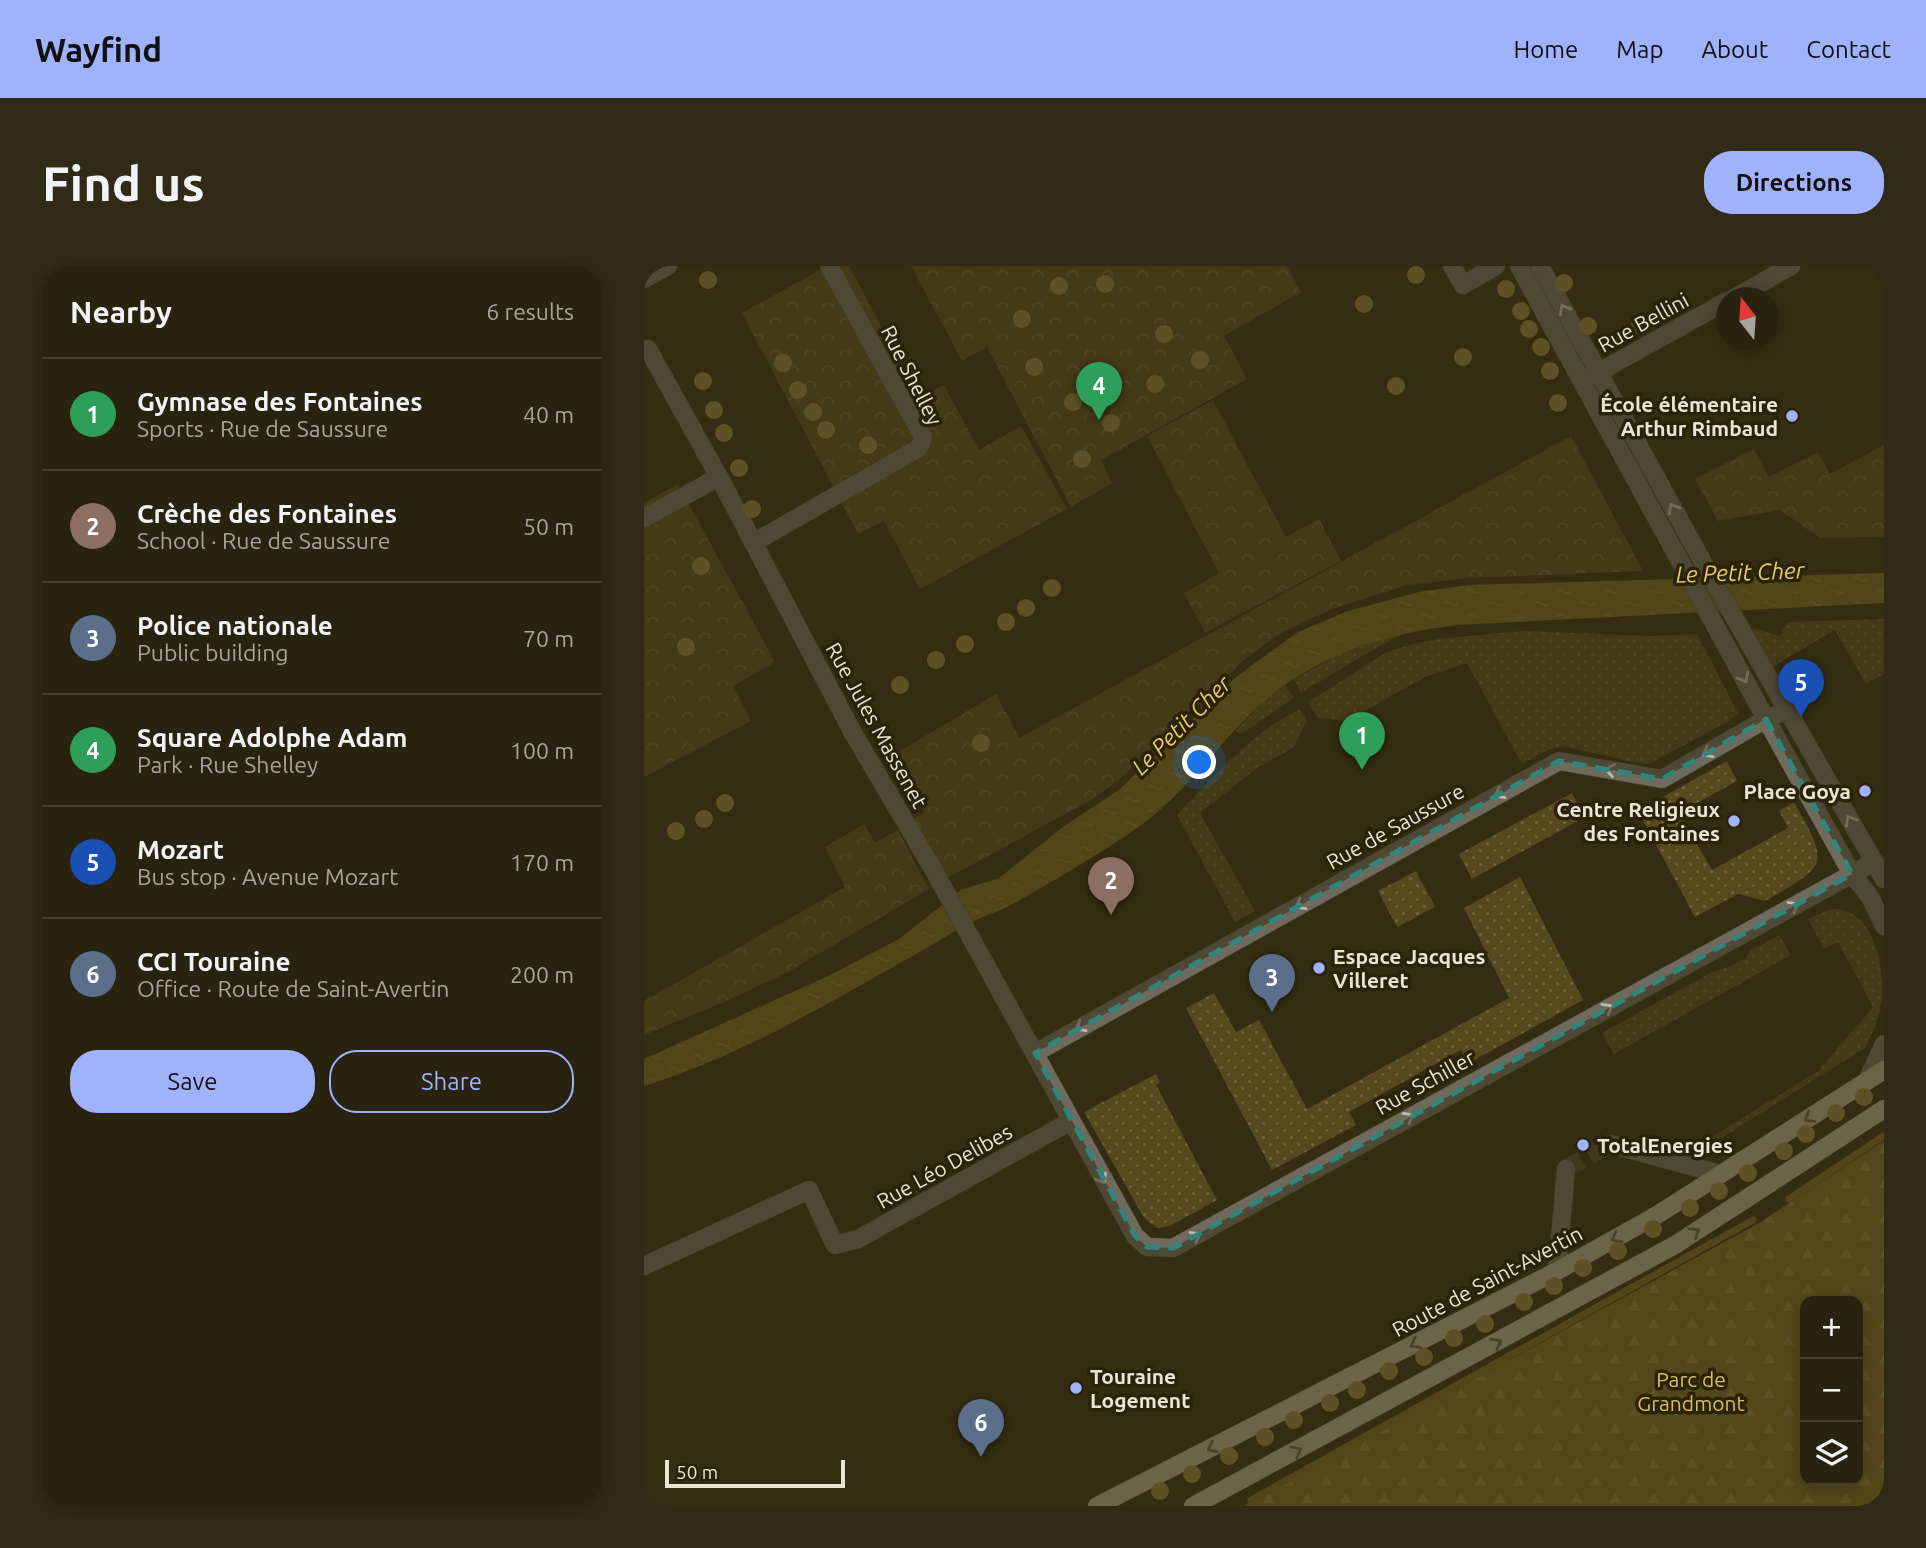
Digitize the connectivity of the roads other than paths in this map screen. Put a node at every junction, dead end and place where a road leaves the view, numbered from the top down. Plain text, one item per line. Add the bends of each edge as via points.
1 (668, 266) edge
2 (830, 266) edge
3 (1452, 266) edge
4 (1496, 266) edge
5 (1519, 266) edge
6 (1540, 266) edge
7 (1791, 266) edge
8 (644, 279) edge
9 (1754, 287) edge
10 (1716, 307) edge
11 (648, 349) dead end
12 (1599, 372) junction
13 (1581, 382) junction
14 (719, 477) junction
15 (644, 518) edge
16 (753, 542) junction
17 (1788, 710) junction
18 (1766, 719) junction
19 (1874, 862) junction
20 (1852, 874) junction
21 (1884, 879) edge
22 (1884, 926) edge
23 (1884, 1044) edge
24 (1035, 1053) junction
25 (1884, 1070) edge
26 (1867, 1081) junction
27 (1884, 1109) edge
28 (1071, 1121) junction
29 (1610, 1144) tunnel mouth
30 (1566, 1169) dead end
31 (1720, 1174) junction
32 (644, 1266) edge
33 (1557, 1272) junction
34 (1097, 1506) edge
35 (1193, 1506) edge

1 - 8 street
2 - 16 street, Rue Shelley via 923,437 919,448
3 - 4 street via 1463,285
5 - 13 street
12 -> 6 street
7 - 9 street
10 - 12 street, Rue Bellini
11 - 14 street, Rue Jules Massenet
12 - 13 street, Rue Bellini
17 -> 12 street
13 -> 18 street
14 - 15 street
14 - 16 street, Rue Jules Massenet
16 - 24 street, Rue Jules Massenet via 853,733
17 - 18 street, Rue de Saussure
19 -> 17 street
18 - 20 street
18 -> 24 street, Rue de Saussure via 1662,779 1559,761
19 - 20 street, Rue Schiller
19 - 21 street
20 - 22 street
28 -> 20 street, Rue Schiller via 1135,1236 1147,1247 1173,1248
23 - 26 street
24 - 28 street, Rue Jules Massenet
25 - 26 main road, Route de Saint-Avertin
26 -> 31 main road, Route de Saint-Avertin
35 -> 27 main road via 1675,1245
28 - 32 street, Rue Léo Delibes via 858,1240 835,1245 809,1190
29 - 31 street
30 - 33 street
31 -> 33 main road, Route de Saint-Avertin
33 -> 34 main road, Route de Saint-Avertin

